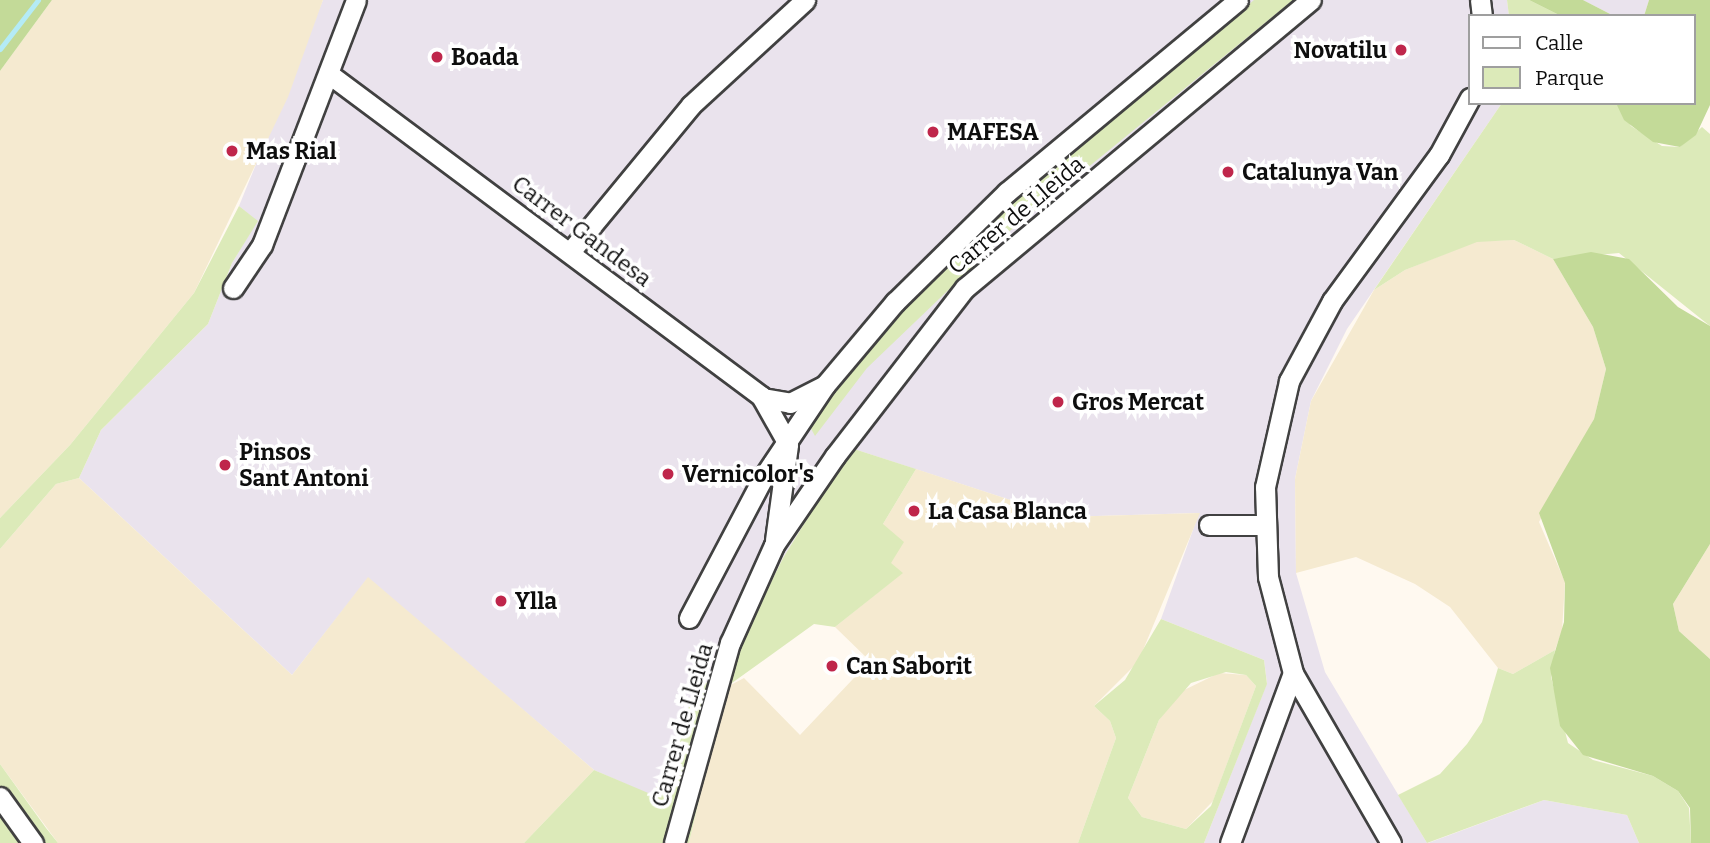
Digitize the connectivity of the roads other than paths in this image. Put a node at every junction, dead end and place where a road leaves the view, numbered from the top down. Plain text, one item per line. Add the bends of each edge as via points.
1 (356, 0) edge
2 (805, 0) edge
3 (1238, 0) edge
4 (1311, 0) edge
5 (329, 75) junction
6 (1468, 102) edge
7 (570, 253) junction
8 (233, 288) dead end
9 (825, 385) junction
10 (763, 398) junction
11 (788, 444) junction
12 (1209, 525) dead end
13 (1262, 525) junction
14 (774, 545) junction
15 (689, 618) dead end
16 (1293, 673) junction
17 (0, 797) edge
18 (33, 843) edge
19 (674, 843) edge
20 (1230, 843) edge
21 (1391, 843) edge

1 - 5 street
2 - 7 street via 691,105
3 - 9 street, Carrer de Lleida via 1007,192 895,302
4 - 14 street, Carrer de Lleida via 965,288
5 - 7 street, Carrer Gandesa
5 - 8 street via 262,245
6 - 13 street via 1439,155 1332,301 1289,381
7 - 10 street, Carrer Gandesa
9 - 10 street via 790,403
9 - 11 street, Carrer de Lleida
10 - 11 street, Carrer Gandesa
11 - 14 street, Carrer de Lleida
11 - 15 street, Carrer de Lleida via 735,522
12 - 13 street
13 - 16 street via 1268,577
14 - 19 street, Carrer de Lleida via 720,666
16 - 20 street
16 - 21 street
17 - 18 street

